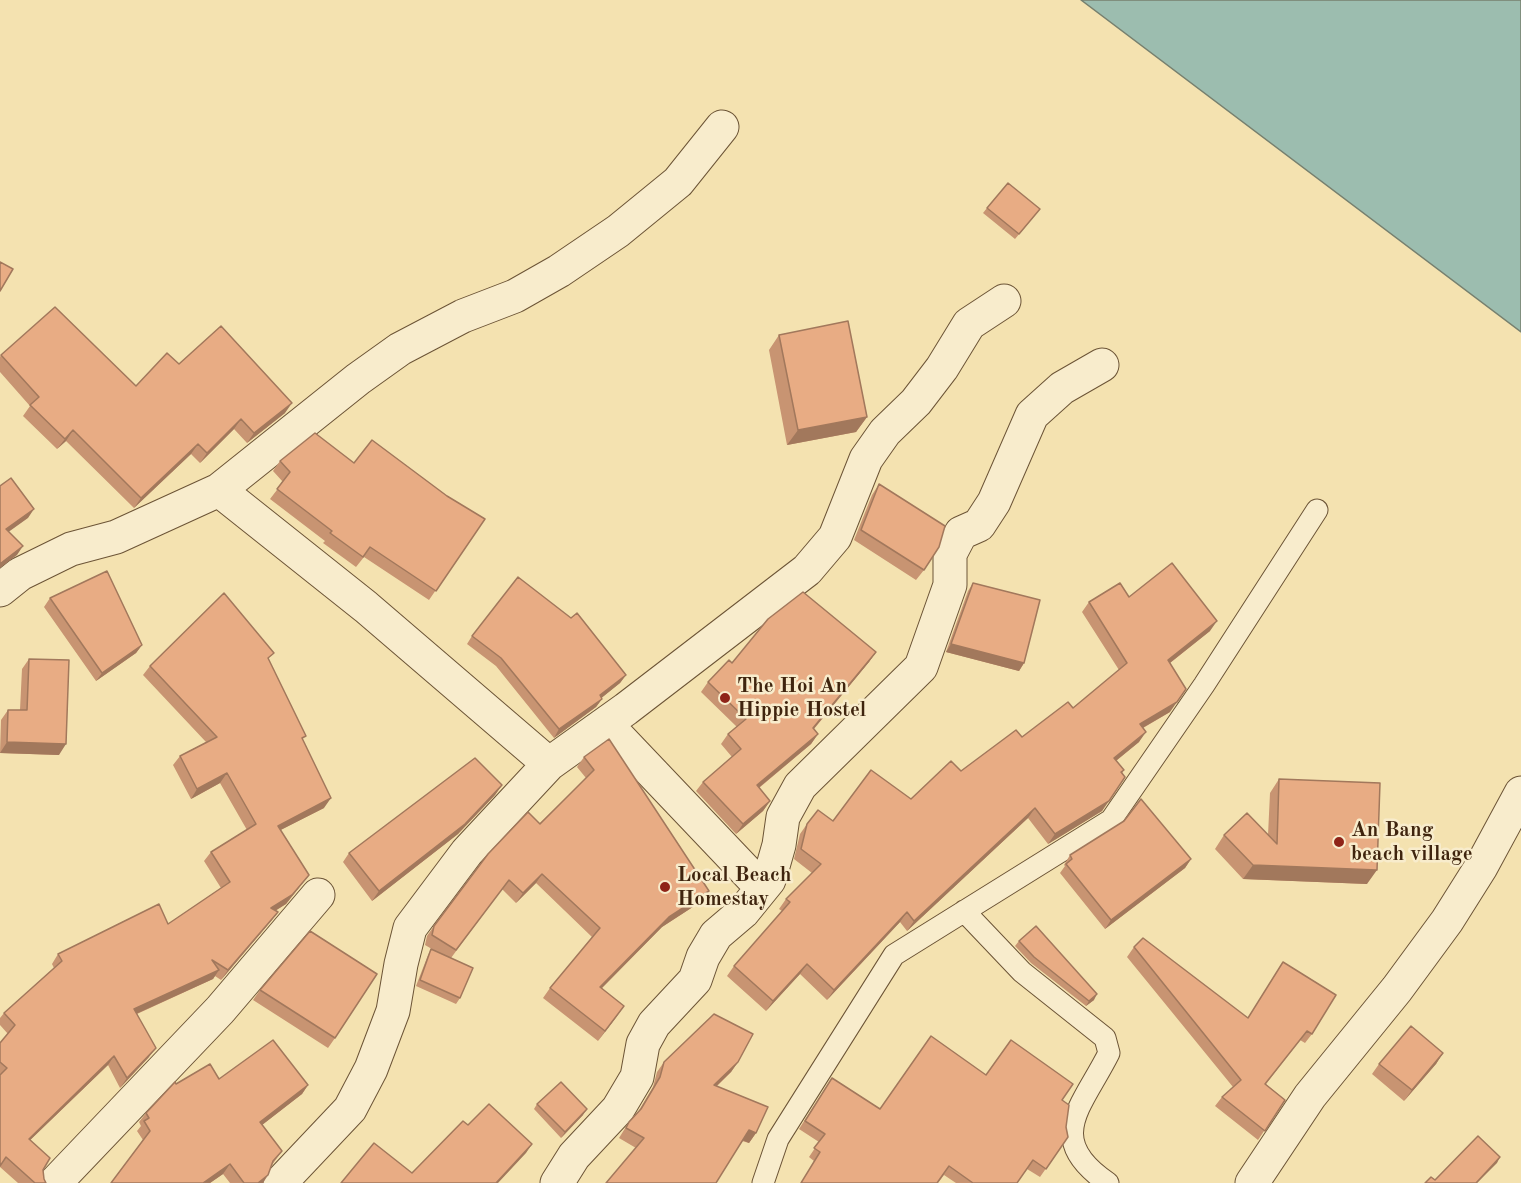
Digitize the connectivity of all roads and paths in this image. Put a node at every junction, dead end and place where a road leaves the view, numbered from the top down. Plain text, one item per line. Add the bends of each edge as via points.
1 (722, 127) dead end
2 (1004, 301) dead end
3 (1102, 365) dead end
4 (219, 490) junction
5 (1317, 510) dead end
6 (0, 590) edge
7 (606, 724) junction
8 (549, 764) junction
9 (1521, 793) edge
10 (762, 888) junction
11 (318, 895) dead end
12 (964, 911) junction
13 (55, 1183) edge
14 (280, 1183) edge
15 (556, 1183) edge
16 (762, 1183) edge
17 (1108, 1183) edge
18 (1252, 1183) edge

1 - 4 street via 678,182 618,231 515,296 463,316 400,349
2 - 7 street via 969,324 916,402 885,432 866,459 835,537 807,570
3 - 10 street via 1062,388 1032,415 994,502 979,525 961,533 950,554 950,585 921,667 800,786 783,817 769,880
4 - 6 street via 116,537 71,549 20,574
4 - 8 street via 366,607
5 - 12 lane via 1111,820
7 - 8 street
7 - 10 street
8 - 14 street via 467,852 410,928 393,1011 371,1069 350,1109
9 - 18 street via 1447,921 1310,1096
10 - 15 street via 717,935 695,980 654,1024 643,1044 637,1077 618,1109 574,1156
11 - 13 street via 220,1010
12 - 16 lane via 894,955 778,1139
12 - 17 lane via 1022,972 1105,1038 1109,1053 1075,1116 1071,1138 1080,1160

